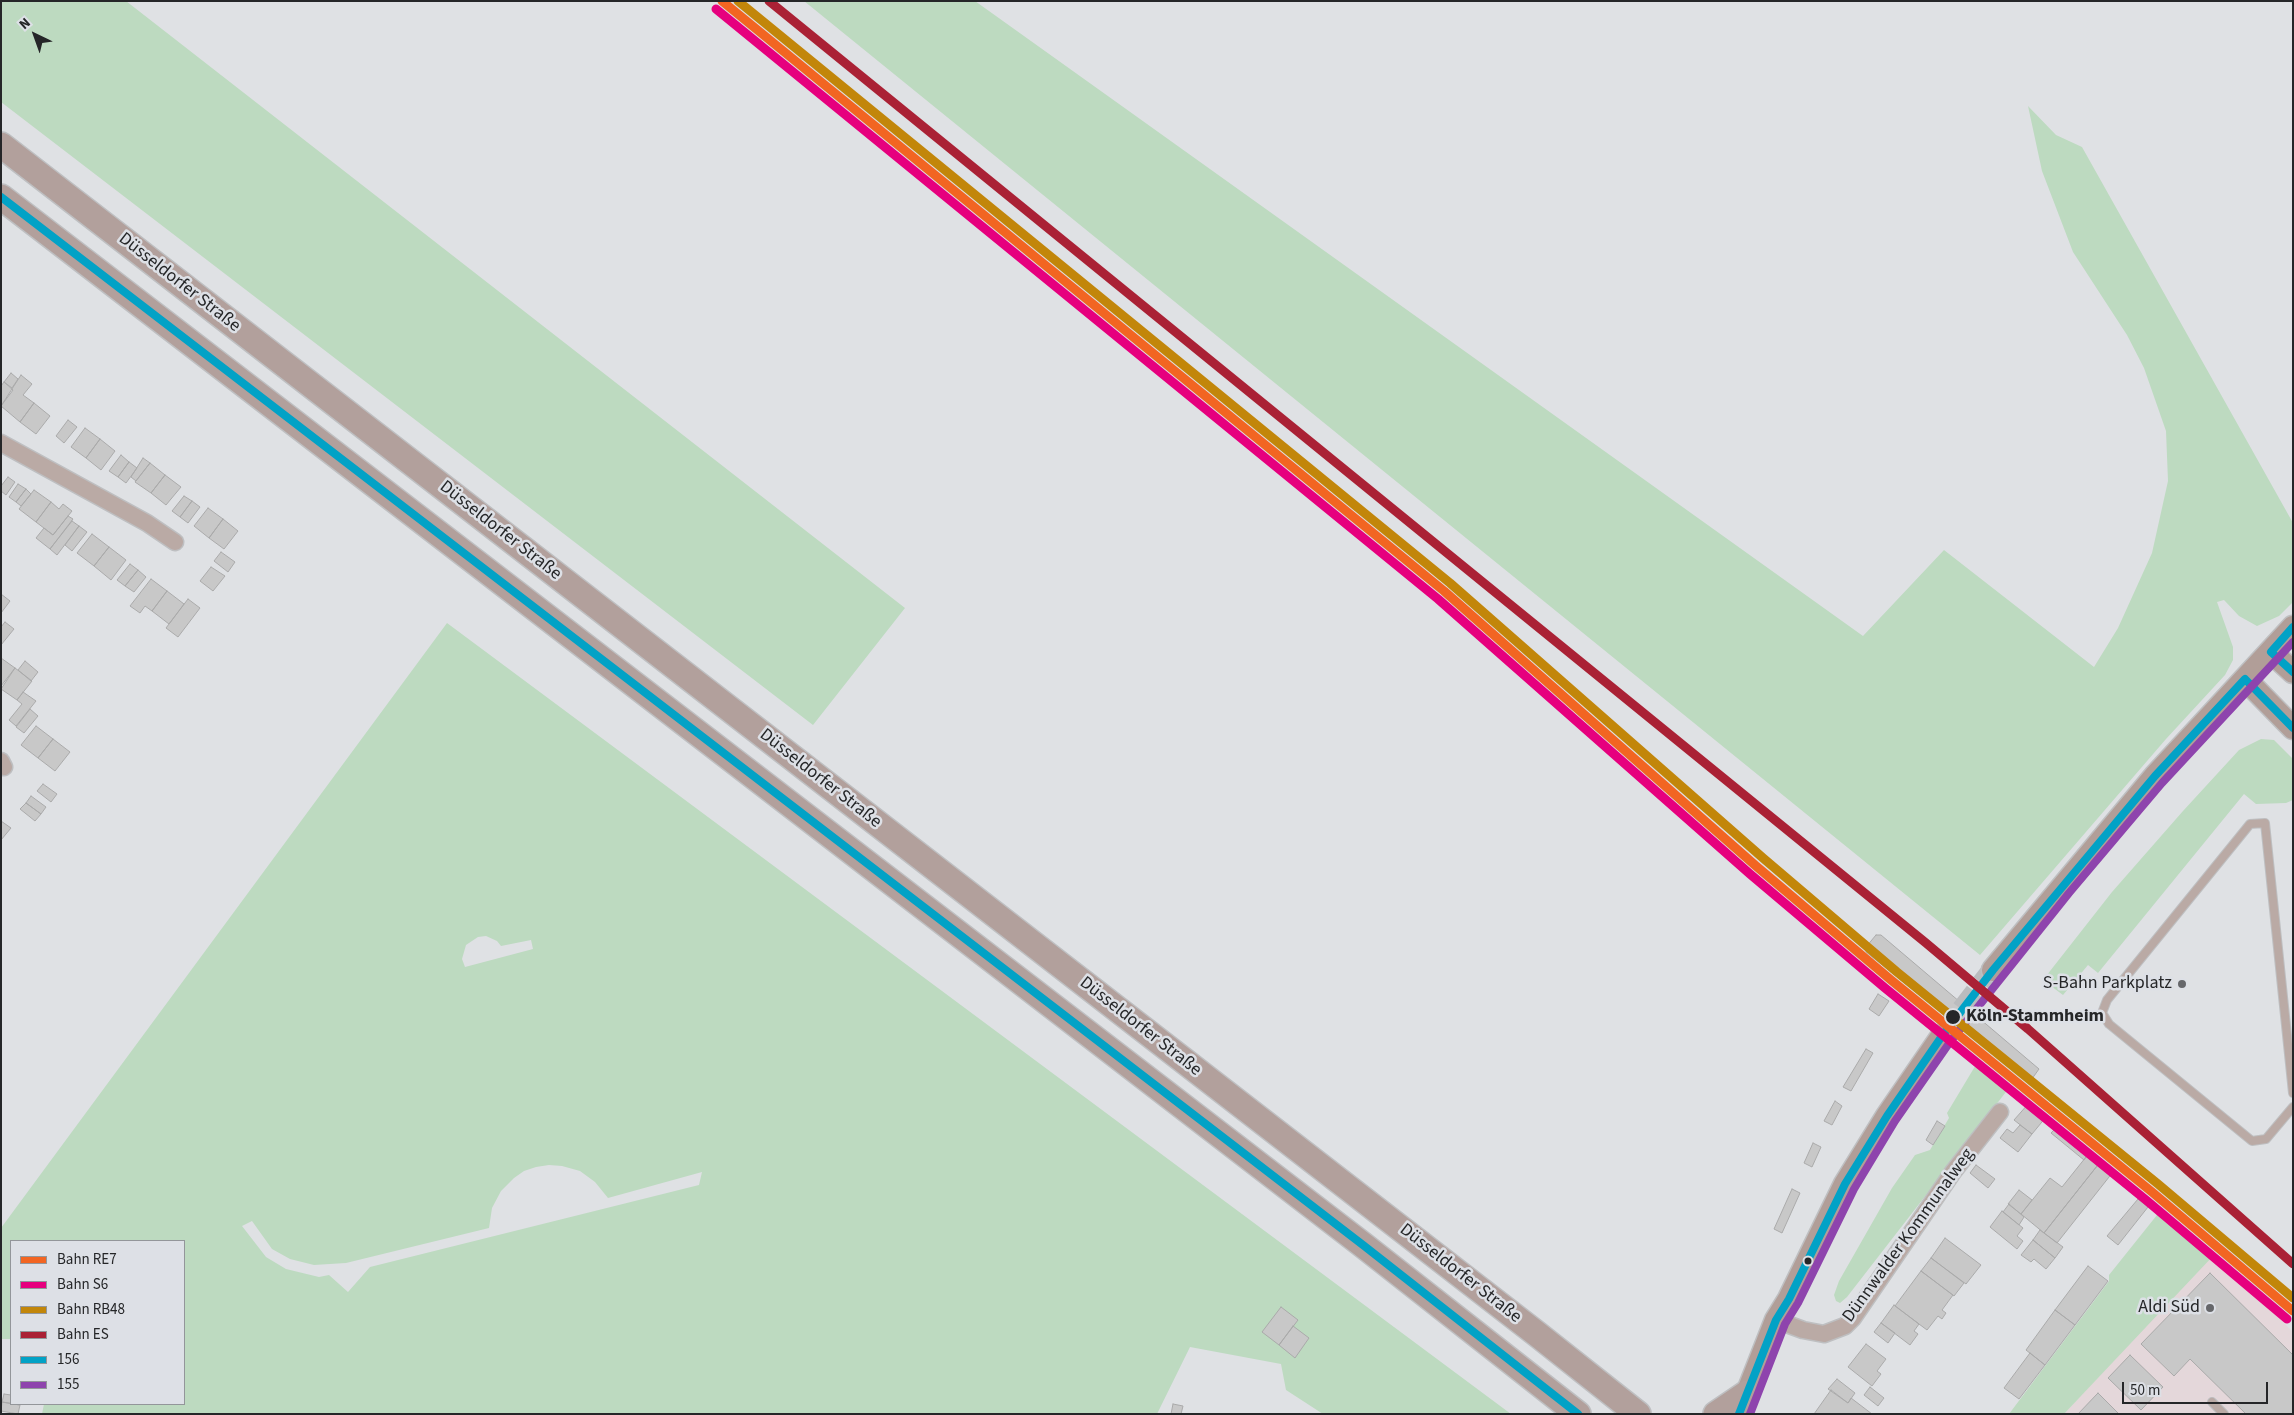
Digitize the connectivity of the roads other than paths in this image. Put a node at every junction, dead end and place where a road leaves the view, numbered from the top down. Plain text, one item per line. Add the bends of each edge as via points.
1 (1, 145) edge
2 (1, 197) edge
3 (1, 443) edge
4 (175, 542) dead end
5 (2293, 627) edge
6 (2271, 652) junction
7 (2293, 672) edge
8 (2245, 679) junction
9 (2293, 728) edge
10 (1993, 970) tunnel mouth
11 (1942, 1036) tunnel mouth
12 (2293, 1092) edge
13 (2293, 1107) edge
14 (2000, 1112) dead end
15 (1776, 1320) junction
16 (2212, 1402) dead end
17 (1743, 1403) edge
18 (1578, 1414) edge
19 (1638, 1414) edge
20 (1716, 1414) edge
21 (2224, 1414) edge

1 - 19 main road, Düsseldorfer Straße
2 - 18 main road, Düsseldorfer Straße
3 - 4 street via 147,523
5 - 6 main road
6 - 7 main road
6 - 8 main road
8 - 9 main road
8 - 10 main road via 2155,776
11 - 15 main road via 1845,1184
12 - 13 lane via 2265,823 2250,824 2107,1000 2102,1013 2109,1024 2252,1141 2266,1139
14 - 15 street, Dünnwalder Kommunalweg via 1953,1172 1845,1326 1824,1334
15 - 17 main road
16 - 21 lane
17 - 20 main road

